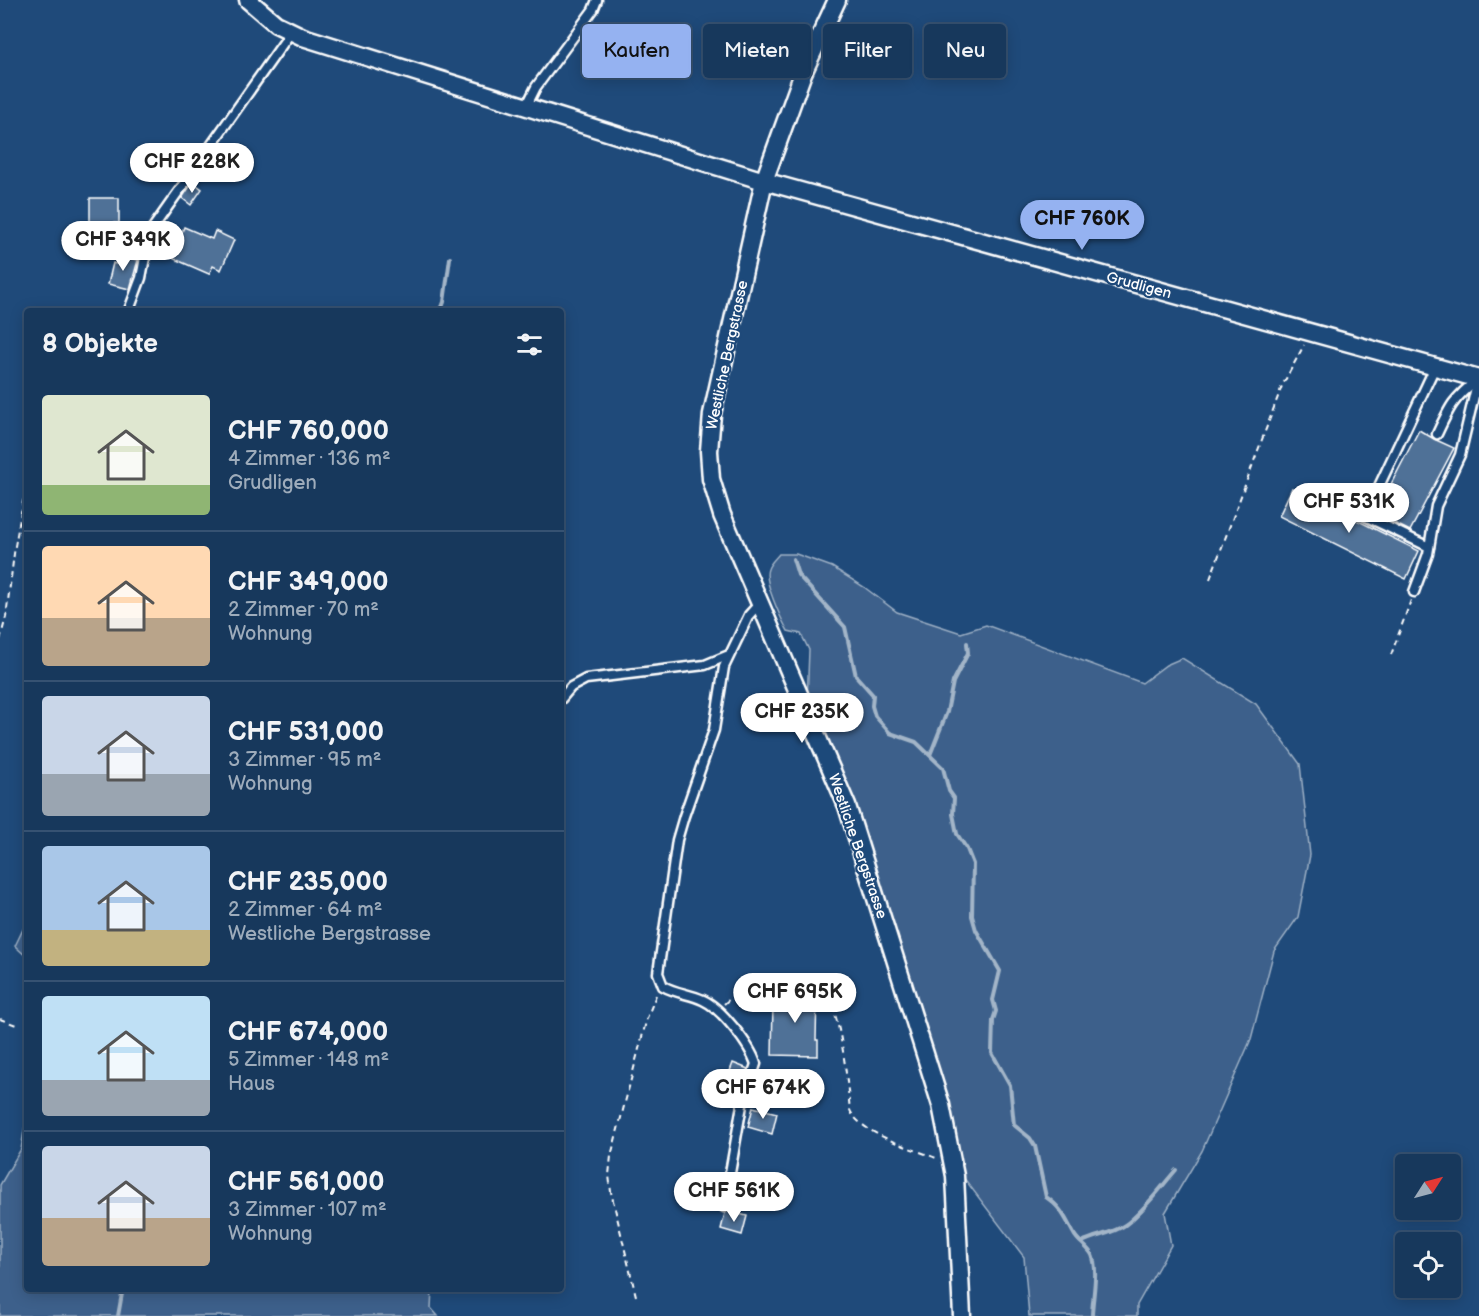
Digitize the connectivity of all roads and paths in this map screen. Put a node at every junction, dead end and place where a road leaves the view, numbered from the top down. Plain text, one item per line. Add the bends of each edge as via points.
1 (248, 0) edge
2 (597, 0) edge
3 (832, 2) edge
4 (291, 32) junction
5 (526, 107) junction
6 (764, 181) junction
7 (130, 308) edge
8 (1311, 333) junction
9 (1436, 367) junction
10 (1478, 379) edge
11 (1437, 434) dead end
12 (24, 496) edge
13 (1429, 547) junction
14 (1210, 579) dead end
15 (1414, 592) joint
16 (760, 603) junction
17 (0, 640) edge
18 (730, 654) junction
19 (1391, 655) dead end
20 (564, 695) edge
21 (663, 986) junction
22 (718, 1010) junction
23 (0, 1018) edge
24 (16, 1025) dead end
25 (953, 1161) junction
26 (724, 1207) dead end
27 (636, 1296) dead end
28 (962, 1316) edge

1 - 4 street, Grudligen
2 - 5 lane
3 - 6 street, Westliche Bergstrasse
4 - 5 street, Grudligen
4 - 7 lane via 150,232 141,278
5 - 6 street, Grudligen
6 - 8 street, Grudligen
6 - 16 street, Westliche Bergstrasse via 712,414 709,452 711,479 722,515
8 - 9 street, Grudligen
8 - 14 path via 1282,386
9 - 10 street, Grudligen
9 - 13 lane via 1365,516
10 - 11 lane via 1451,404
10 - 13 lane via 1460,455 1436,506
12 - 17 path
13 - 15 lane
15 - 19 path
16 - 18 lane via 749,615
16 - 25 street, Westliche Bergstrasse via 847,806 937,1094
18 - 20 lane via 705,664 586,680
18 - 21 lane via 724,667 714,730 677,840 658,973
21 - 22 lane via 703,1000
21 - 27 path via 656,993 647,1018 609,1175
22 - 25 path via 734,994 749,987 803,981 820,986 828,996 840,1031 853,1117 867,1129 939,1160
22 - 26 lane via 748,1046 756,1064 742,1105
23 - 24 path
25 - 28 street, Westliche Bergstrasse

